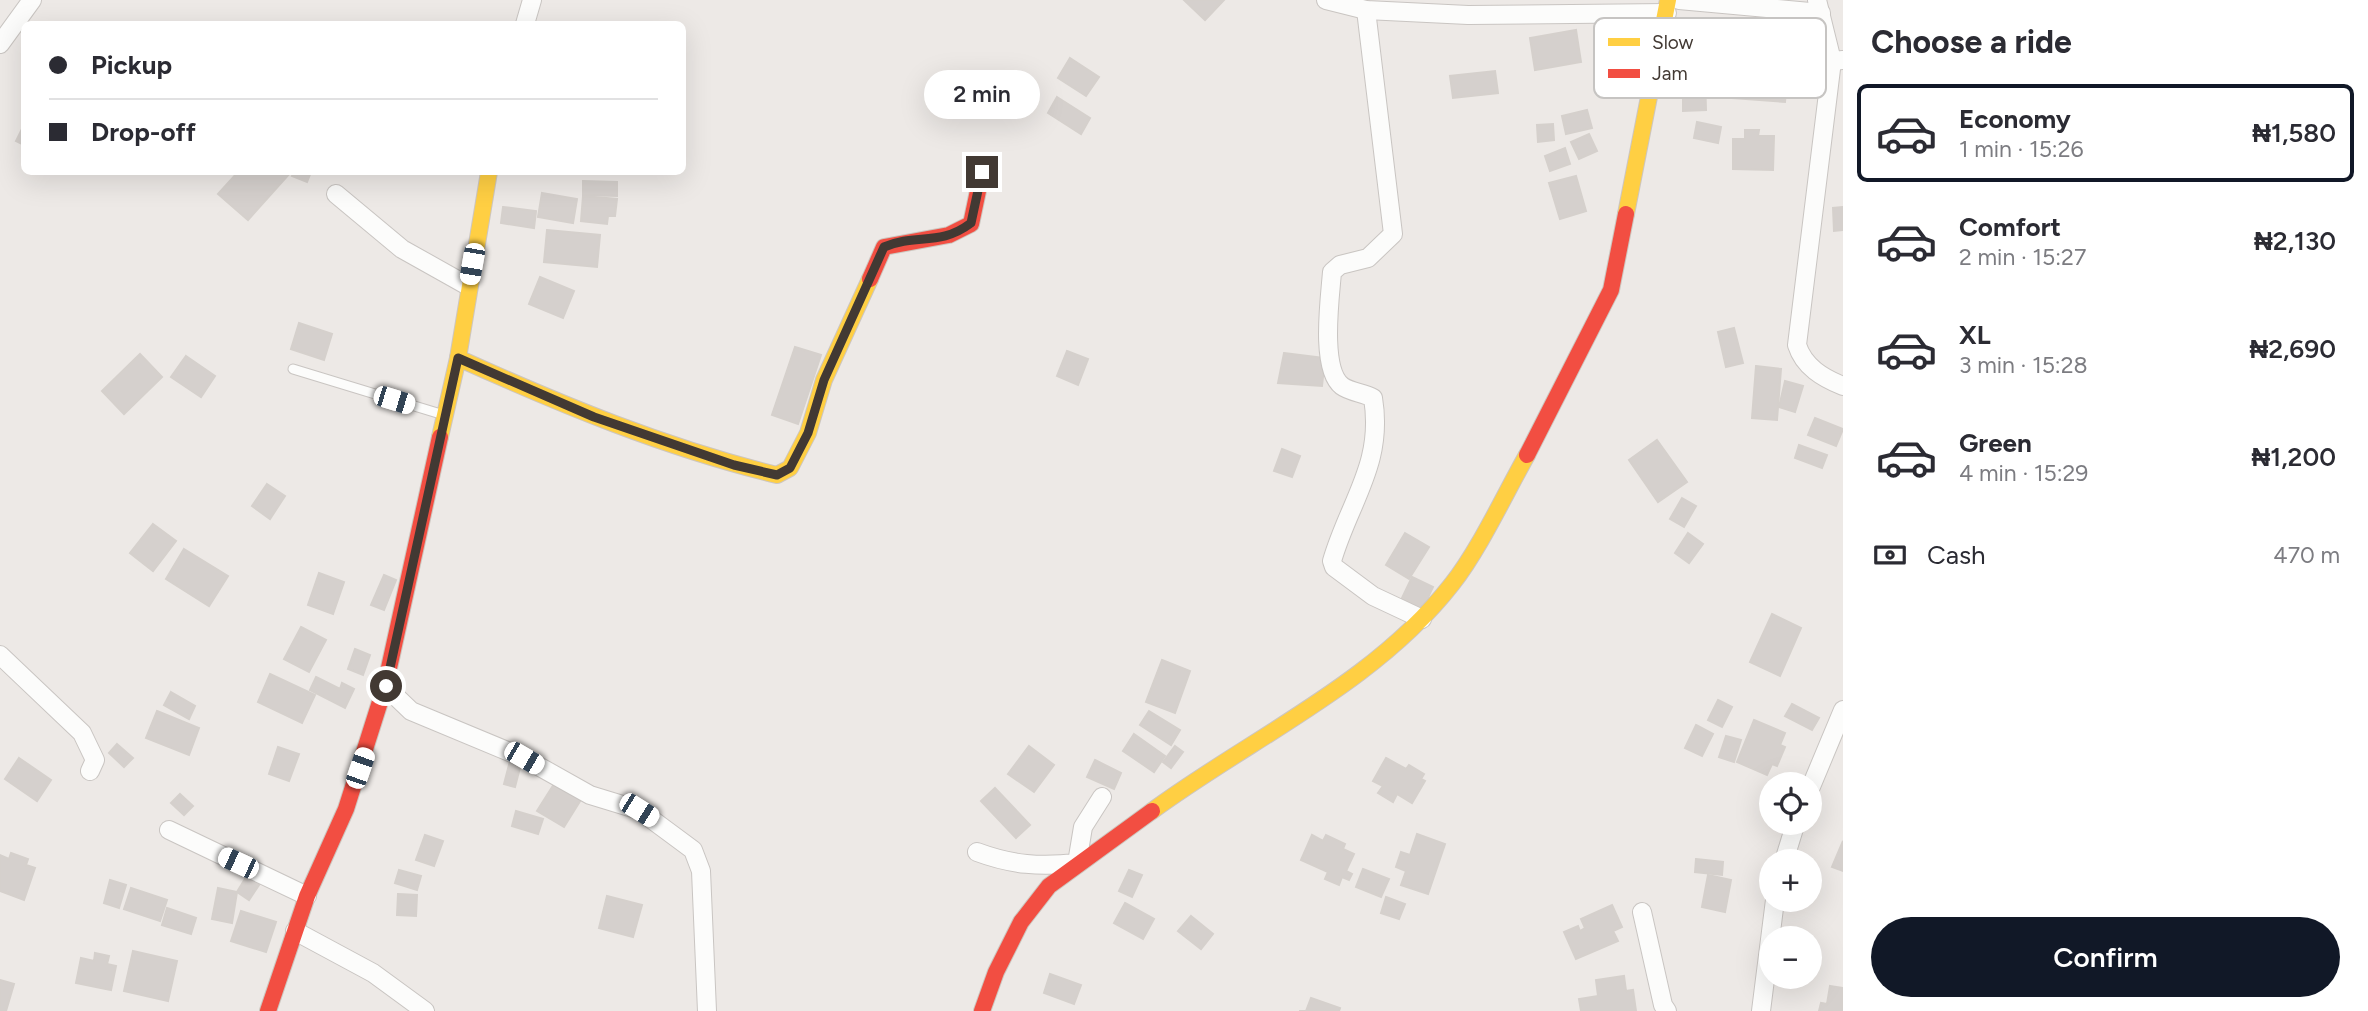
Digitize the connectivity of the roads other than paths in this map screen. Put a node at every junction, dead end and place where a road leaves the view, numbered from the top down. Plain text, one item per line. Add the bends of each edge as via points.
1 (32, 0) edge
2 (531, 0) edge
3 (1326, 0) edge
4 (1671, 4) edge
5 (1388, 5) edge
6 (1819, 7) edge
7 (1366, 10) junction
8 (526, 21) edge
9 (1826, 27) edge
10 (0, 44) edge
11 (1838, 60) edge
12 (1651, 98) edge
13 (982, 172) dead end
14 (488, 175) edge
15 (336, 194) dead end
16 (468, 286) junction
17 (458, 358) junction
18 (293, 369) dead end
19 (1843, 386) edge
20 (445, 415) junction
21 (1422, 619) junction
22 (0, 656) edge
23 (386, 686) junction
24 (1843, 710) edge
25 (90, 771) dead end
26 (1817, 772) edge
27 (1102, 797) dead end
28 (169, 830) dead end
29 (977, 852) dead end
30 (1077, 863) junction
31 (307, 896) junction
32 (1642, 912) dead end
33 (1774, 912) edge
34 (295, 931) junction
35 (268, 1011) edge
36 (425, 1011) edge
37 (707, 1011) edge
38 (982, 1011) edge
39 (1667, 1011) edge
40 (1762, 1011) edge

1 - 10 street
2 - 8 street
3 - 7 street
4 - 5 street via 1468,15
4 - 6 street
5 - 7 street
7 - 21 street via 1393,234 1368,258 1340,265 1332,272 1326,336 1336,380 1344,388 1373,398 1376,417 1374,457 1332,561 1334,568 1373,596
9 - 11 street
11 - 19 street via 1797,345 1810,367
12 - 21 street via 1611,290 1541,431 1454,582
13 - 17 street via 971,223 955,236 884,247 824,380 808,433 790,468 777,475 594,417
14 - 16 street
15 - 16 street via 402,249
16 - 17 street
17 - 20 street
18 - 20 lane
20 - 23 street
21 - 30 street via 1356,674
22 - 25 street via 82,733 95,760
23 - 31 street via 346,810
23 - 37 street via 411,711 524,758 590,795 639,810 693,850 701,871
24 - 26 street
27 - 30 street via 1083,827
28 - 31 street
29 - 30 street via 1007,863 1039,867
30 - 38 street via 1049,886 1021,922
31 - 34 street
32 - 39 street
33 - 40 street
34 - 35 street
34 - 36 street via 373,973

